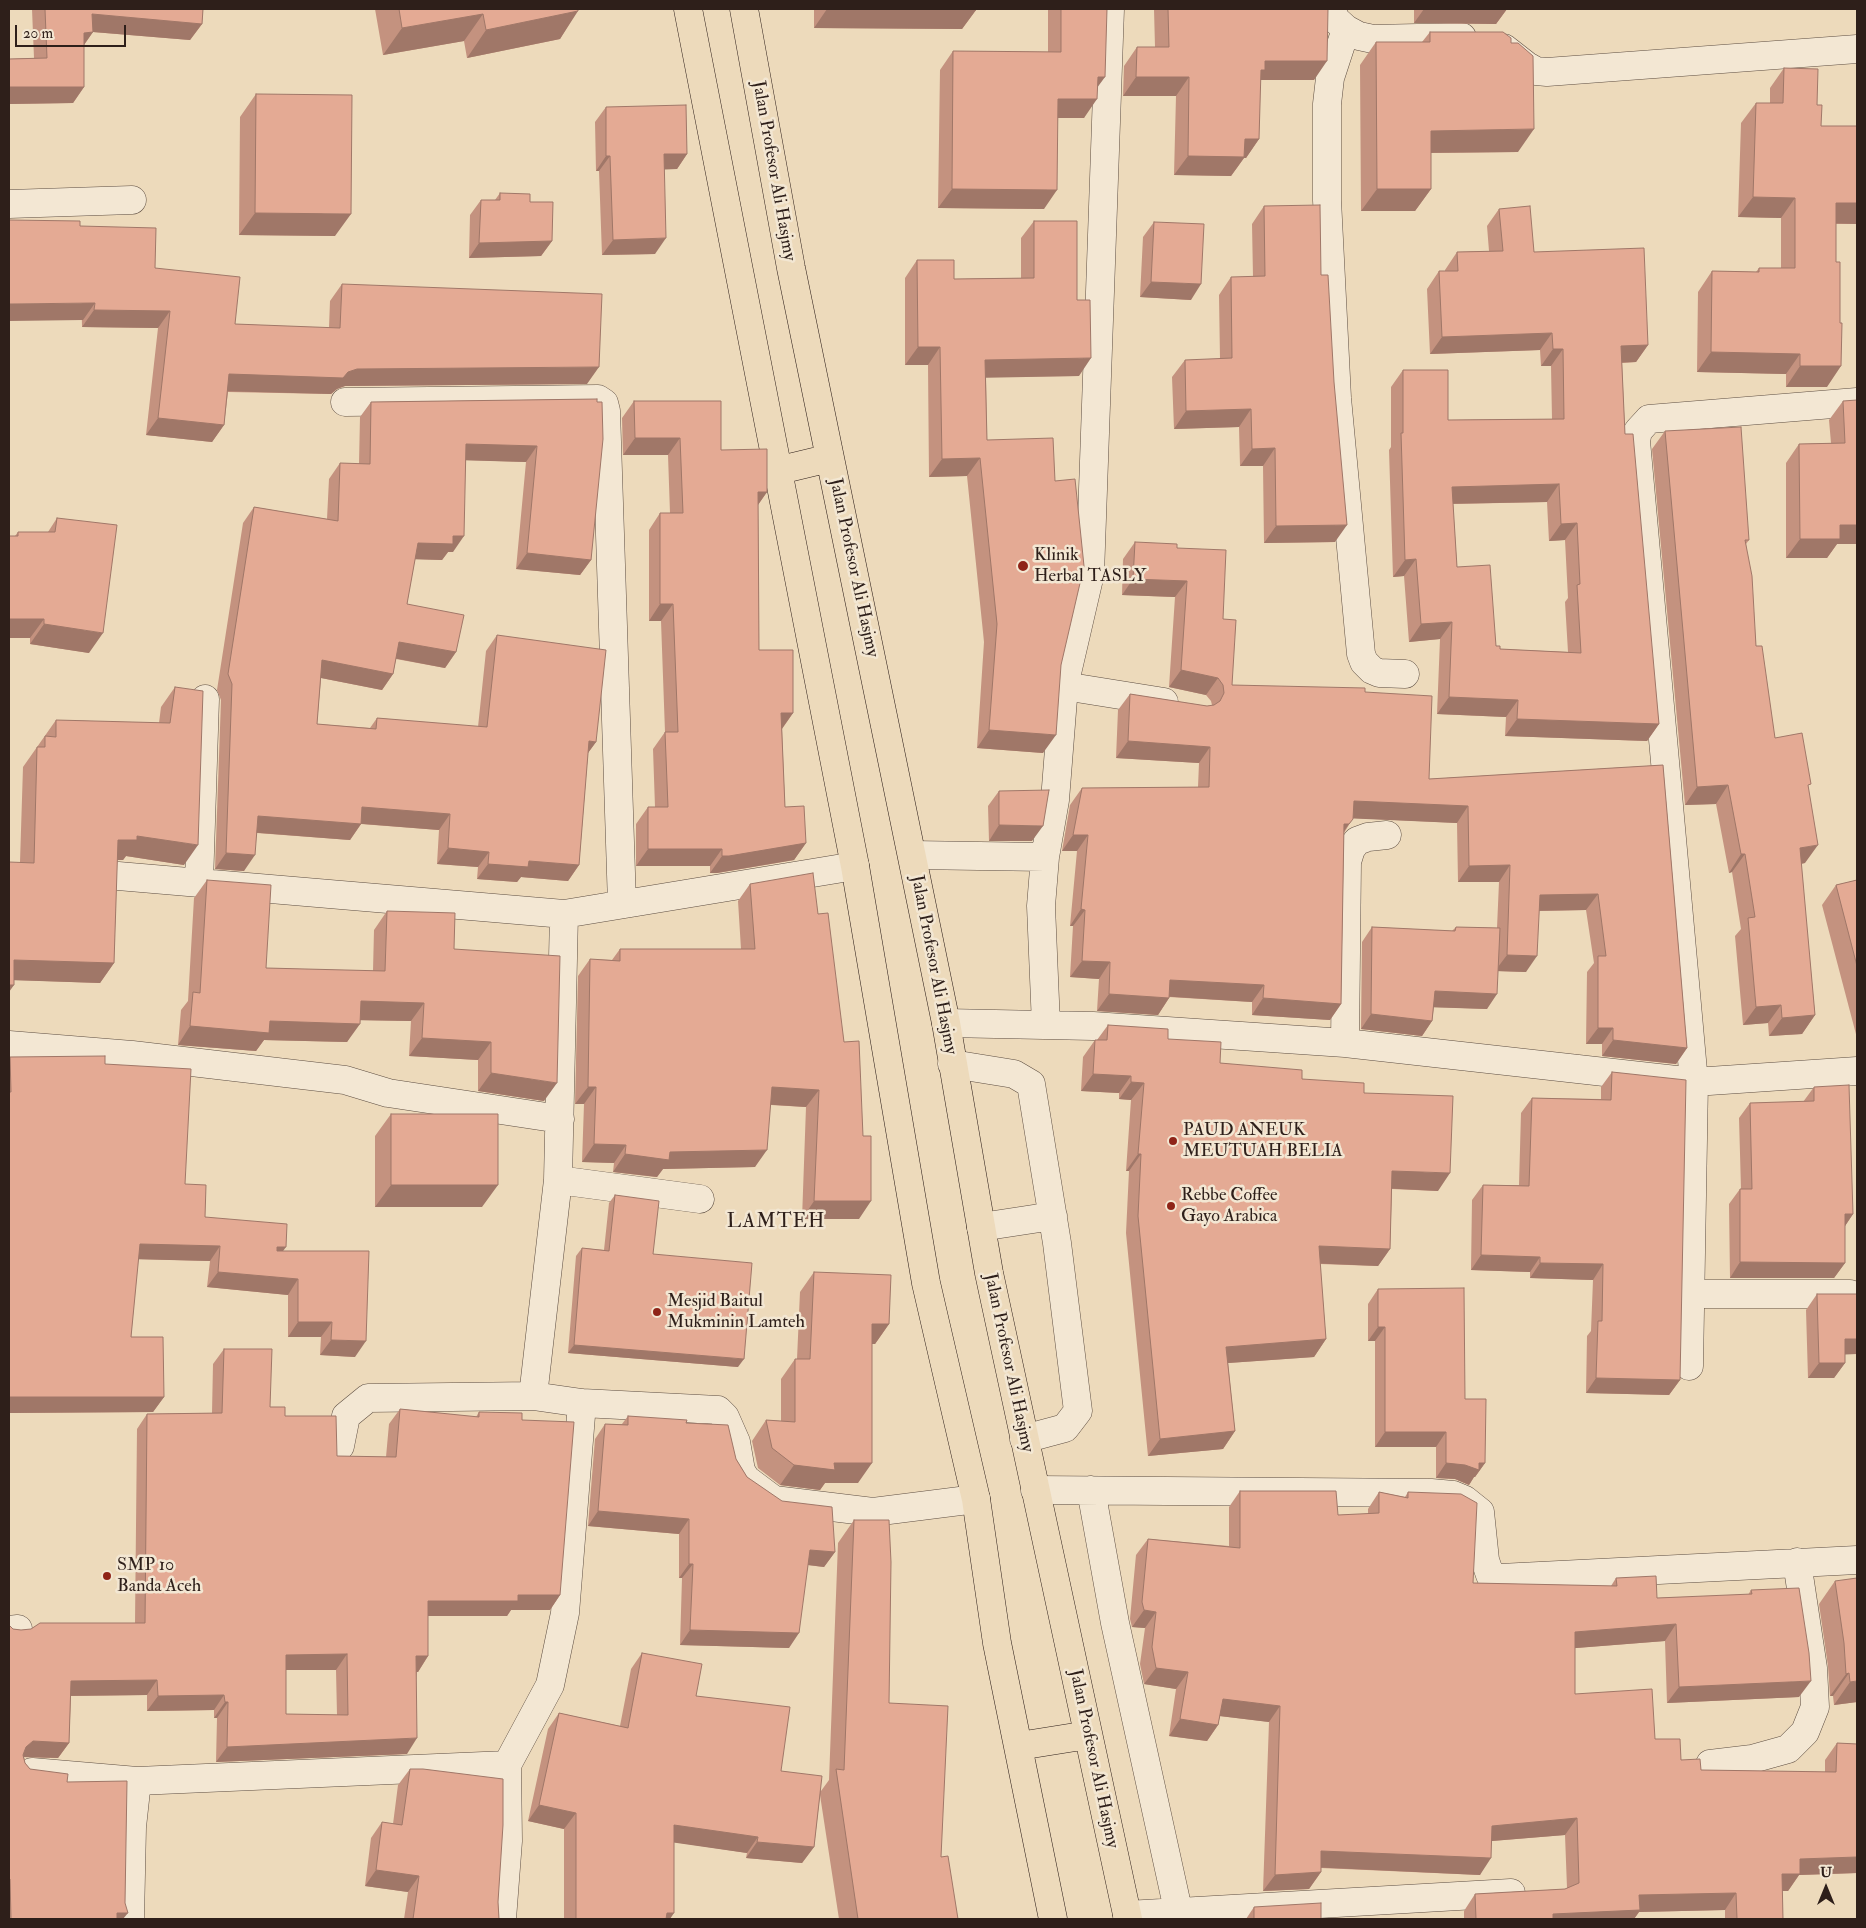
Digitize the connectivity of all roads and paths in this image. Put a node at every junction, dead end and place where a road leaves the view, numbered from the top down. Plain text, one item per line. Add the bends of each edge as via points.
1 (688, 9) edge
2 (744, 9) edge
3 (1110, 9) edge
4 (1339, 19) edge
5 (1857, 48) edge
6 (132, 200) dead end
7 (9, 204) edge
8 (345, 402) dead end
9 (1857, 402) edge
10 (830, 458) junction
11 (776, 471) junction
12 (1405, 674) dead end
13 (1064, 686) junction
14 (205, 698) edge
15 (1188, 706) edge
16 (1387, 835) dead end
17 (913, 855) junction
18 (1045, 857) junction
19 (855, 866) junction
20 (118, 876) edge
21 (198, 883) junction
22 (622, 904) junction
23 (564, 914) junction
24 (946, 1023) junction
25 (1046, 1025) junction
26 (1345, 1044) junction
27 (9, 1045) edge
28 (952, 1064) junction
29 (1857, 1071) edge
30 (1694, 1082) junction
31 (560, 1119) junction
32 (558, 1180) junction
33 (700, 1199) dead end
34 (1053, 1216) junction
35 (981, 1227) junction
36 (1692, 1294) junction
37 (1850, 1294) edge
38 (1689, 1366) dead end
39 (533, 1396) junction
40 (582, 1403) junction
41 (1024, 1439) junction
42 (340, 1446) dead end
43 (1035, 1490) junction
44 (1091, 1490) junction
45 (976, 1499) junction
46 (1857, 1560) edge
47 (1797, 1562) junction
48 (1088, 1735) junction
49 (1019, 1746) junction
50 (1710, 1764) dead end
51 (507, 1765) junction
52 (28, 1772) edge
53 (137, 1781) junction
54 (1533, 1892) edge
55 (1179, 1916) edge
56 (1127, 1917) edge
57 (130, 1919) edge
58 (502, 1919) edge
59 (1053, 1919) edge

1 - 11 main road
2 - 10 main road, Jalan Profesor Ali Hasjmy via 791,268
3 - 13 street via 1090,574
4 - 5 street via 1359,36 1373,38 1488,38 1527,66 1547,72
4 - 12 street via 1327,104 1327,200 1338,408 1361,654 1364,662 1379,673
6 - 7 street
8 - 22 street via 598,399 604,403
9 - 30 street via 1660,417 1649,419 1638,431 1636,441
10 - 11 main road
10 - 17 main road, Jalan Profesor Ali Hasjmy
11 - 19 main road
13 - 15 street
13 - 18 street via 1055,800
14 - 21 street
16 - 26 street via 1357,841 1347,862
17 - 18 street
17 - 24 main road, Jalan Profesor Ali Hasjmy
18 - 25 street via 1041,906
19 - 22 street
19 - 45 main road via 926,1283
20 - 21 street
21 - 23 street
22 - 23 street
23 - 31 street
24 - 25 street
24 - 28 main road, Jalan Profesor Ali Hasjmy
25 - 26 street
26 - 30 street
27 - 31 street via 142,1056 345,1080 388,1092
28 - 34 street via 1014,1074 1031,1084
28 - 35 main road, Jalan Profesor Ali Hasjmy
29 - 30 street
30 - 36 street
31 - 32 street
32 - 33 street
32 - 39 street
34 - 35 street
34 - 41 street via 1078,1411 1065,1428
35 - 41 main road, Jalan Profesor Ali Hasjmy
36 - 37 street
36 - 38 street
39 - 40 street
39 - 42 street via 368,1398 346,1416
40 - 45 street via 718,1410 725,1417 736,1442 741,1471 746,1479 774,1500 873,1512
40 - 51 street via 565,1613 550,1685
41 - 43 main road, Jalan Profesor Ali Hasjmy
43 - 44 street
43 - 48 main road, Jalan Profesor Ali Hasjmy
44 - 47 street via 1453,1495 1480,1512 1490,1575 1500,1578
44 - 55 street via 1115,1623
45 - 49 main road via 997,1643
46 - 47 street
47 - 50 street via 1815,1697 1815,1707 1805,1732 1788,1749 1752,1759
48 - 49 main road
48 - 56 main road, Jalan Profesor Ali Hasjmy
49 - 59 main road
51 - 53 street
51 - 58 street via 508,1841
52 - 53 street
53 - 57 street via 132,1827
54 - 55 street
55 - 56 street

